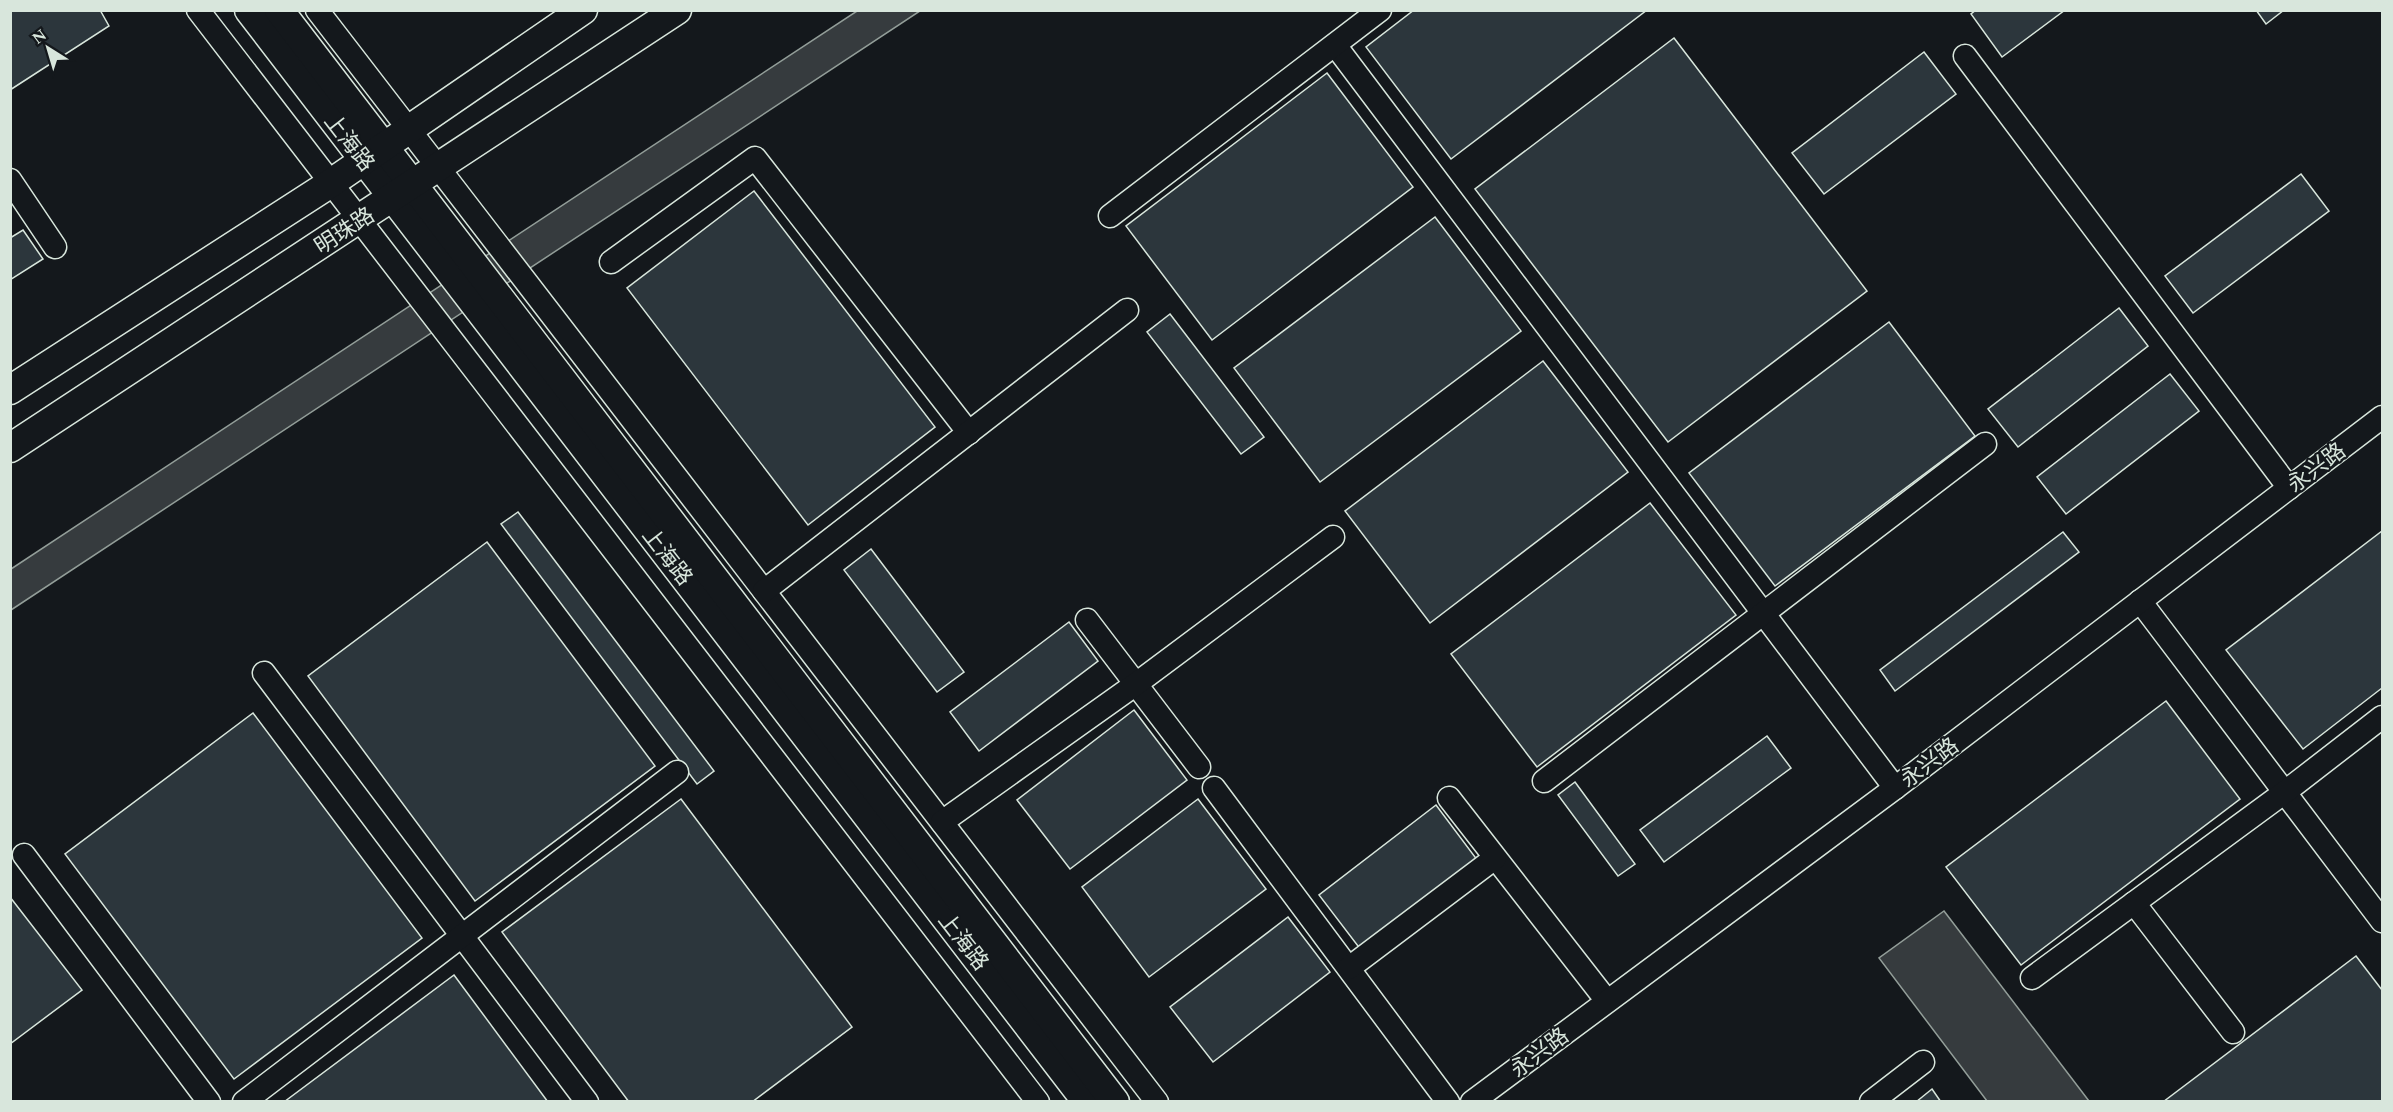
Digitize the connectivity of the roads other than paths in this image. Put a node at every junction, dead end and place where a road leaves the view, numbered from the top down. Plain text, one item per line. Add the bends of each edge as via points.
1 (198, 10) edge
2 (249, 10) edge
3 (279, 10) edge
4 (317, 10) edge
5 (583, 10) edge
6 (677, 10) edge
7 (1380, 10) edge
8 (1335, 45) junction
9 (1965, 56) dead end
10 (408, 129) junction
11 (374, 153) junction
12 (438, 168) junction
13 (10, 180) edge
14 (331, 183) junction
15 (404, 191) junction
16 (1110, 216) dead end
17 (360, 220) junction
18 (56, 247) dead end
19 (611, 262) dead end
20 (1127, 310) dead end
21 (10, 390) edge
22 (2382, 417) edge
23 (969, 433) junction
24 (1985, 444) dead end
25 (10, 448) edge
26 (2289, 488) junction
27 (1333, 537) dead end
28 (764, 591) junction
29 (2140, 601) junction
30 (1764, 613) junction
31 (1087, 620) dead end
32 (264, 673) dead end
33 (1136, 684) junction
34 (2382, 717) edge
35 (1199, 766) dead end
36 (677, 772) dead end
37 (1544, 781) dead end
38 (1215, 788) dead end
39 (1895, 788) junction
40 (2285, 792) junction
41 (1449, 798) dead end
42 (942, 822) junction
43 (24, 855) dead end
44 (1495, 858) junction
45 (2134, 903) junction
46 (2382, 921) edge
47 (462, 935) junction
48 (1349, 968) junction
49 (2032, 978) dead end
50 (1607, 1001) junction
51 (2233, 1032) dead end
52 (1923, 1062) dead end
53 (209, 1101) edge
54 (244, 1101) edge
55 (588, 1101) edge
56 (1038, 1101) edge
57 (1087, 1101) edge
58 (1115, 1101) edge
59 (1157, 1101) edge
60 (1448, 1101) edge
61 (1472, 1101) edge
62 (1871, 1101) edge

1 - 14 street
2 - 11 main road, 上海路
3 - 11 main road, 上海路
4 - 10 street
5 - 10 main road, 明珠路
6 - 12 main road, 明珠路
7 - 8 street
8 - 16 street
8 - 30 street
9 - 26 street
10 - 11 main road, 明珠路
10 - 12 street
11 - 14 main road, 明珠路
11 - 15 main road, 上海路
12 - 15 main road, 明珠路
12 - 28 street
13 - 18 street
14 - 17 street
14 - 21 main road, 明珠路
15 - 17 main road, 明珠路
15 - 57 main road, 上海路
15 - 58 main road, 上海路
17 - 25 main road, 明珠路
17 - 56 street
19 - 23 street via 755,158
20 - 23 street
22 - 26 street, 永兴路
23 - 28 street
24 - 30 street
26 - 29 street, 永兴路
27 - 33 street
28 - 42 street
29 - 39 street, 永兴路
29 - 40 street
30 - 37 street
30 - 39 street
31 - 33 street
32 - 47 street
33 - 35 street
33 - 42 street
34 - 40 street
36 - 47 street
38 - 48 street
39 - 50 street, 永兴路
40 - 45 street
40 - 46 street
41 - 44 street
42 - 59 street
43 - 53 street
44 - 48 street
44 - 50 street
45 - 49 street
45 - 51 street
47 - 54 street
47 - 55 street
48 - 60 street
50 - 61 street, 永兴路
52 - 62 street

